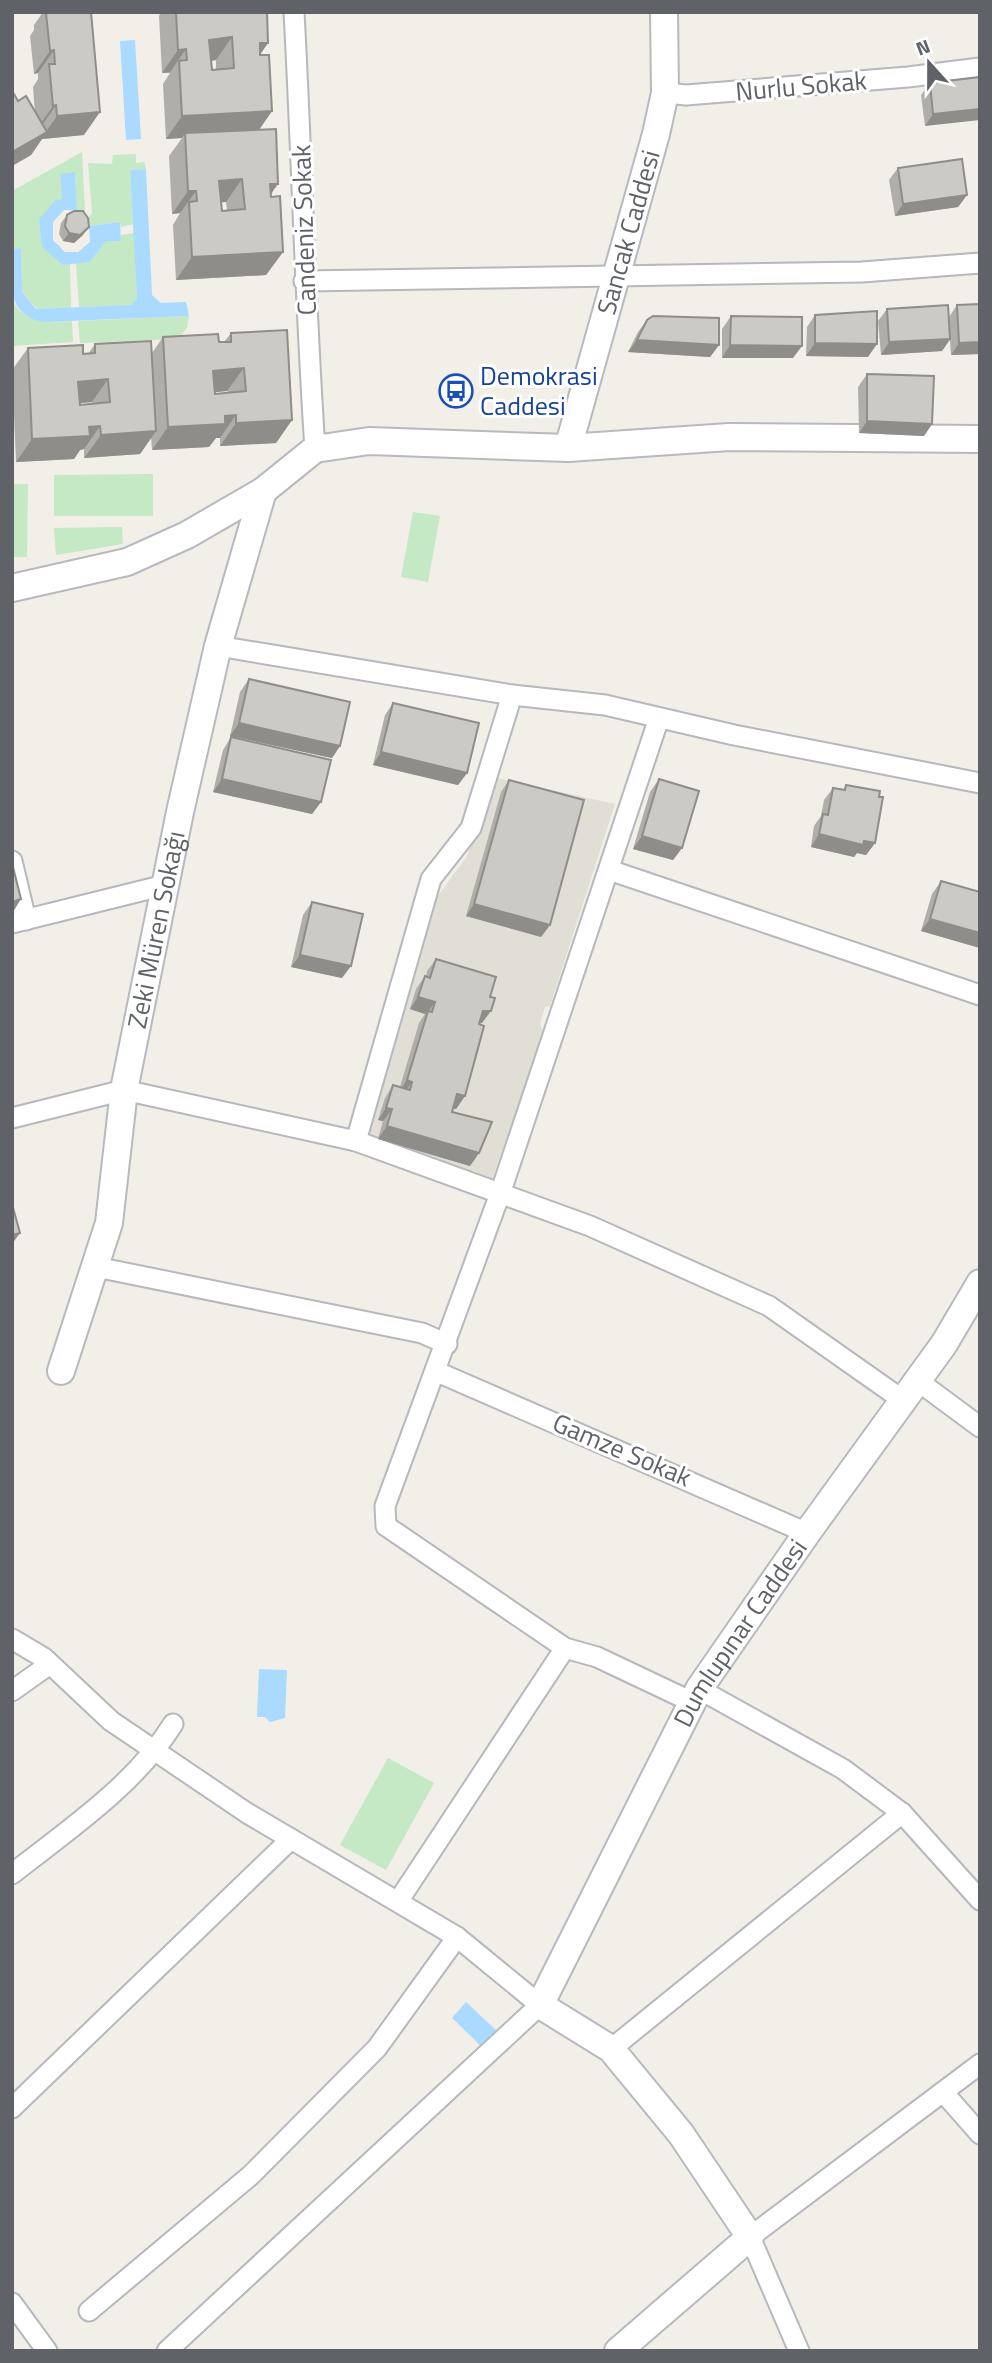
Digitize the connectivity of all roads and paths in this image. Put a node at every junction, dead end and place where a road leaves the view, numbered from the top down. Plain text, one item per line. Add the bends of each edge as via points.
1 (294, 12) edge
2 (664, 12) edge
3 (980, 68) edge
4 (665, 93) junction
5 (980, 263) edge
6 (618, 275) junction
7 (304, 281) junction
8 (980, 439) edge
9 (568, 448) junction
10 (315, 449) junction
11 (263, 491) junction
12 (12, 588) edge
13 (218, 646) junction
14 (512, 695) junction
15 (659, 718) junction
16 (980, 783) edge
17 (12, 861) edge
18 (609, 870) junction
19 (165, 885) junction
20 (19, 921) edge
21 (980, 995) edge
22 (124, 1090) junction
23 (12, 1118) edge
24 (356, 1141) junction
25 (501, 1191) junction
26 (96, 1267) junction
27 (980, 1283) edge
28 (447, 1343) junction
29 (61, 1371) dead end
30 (435, 1371) junction
31 (911, 1391) junction
32 (980, 1427) edge
33 (807, 1533) junction
34 (12, 1639) edge
35 (565, 1648) junction
36 (50, 1664) junction
37 (12, 1691) edge
38 (696, 1695) junction
39 (173, 1724) dead end
40 (156, 1751) junction
41 (902, 1813) junction
42 (291, 1839) junction
43 (12, 1874) edge
44 (399, 1900) junction
45 (980, 1900) edge
46 (457, 1937) junction
47 (540, 2005) junction
48 (611, 2049) junction
49 (980, 2064) edge
50 (943, 2092) junction
51 (12, 2108) edge
52 (980, 2134) edge
53 (750, 2237) junction
54 (12, 2303) edge
55 (89, 2311) dead end
56 (47, 2351) edge
57 (167, 2351) edge
58 (618, 2351) edge
59 (799, 2351) edge

1 - 7 street, Candeniz Sokak
2 - 4 street, Sancak Caddesi
3 - 4 street, Nurlu Sokak via 714,93
4 - 6 street, Sancak Caddesi
5 - 6 street via 862,271
6 - 7 street
6 - 9 street, Sancak Caddesi
7 - 10 street, Candeniz Sokak
8 - 9 street via 729,437
9 - 10 street via 369,442
10 - 11 street
11 - 12 street via 187,535 127,562
11 - 13 street, Zeki Müren Sokağı
13 - 14 street
13 - 19 street, Zeki Müren Sokağı
14 - 15 street via 605,705
14 - 24 street via 471,828 430,879
15 - 16 street
15 - 18 street
17 - 20 street
18 - 21 street
18 - 25 street
19 - 20 street
19 - 22 street, Zeki Müren Sokağı
22 - 23 street
22 - 24 street
22 - 26 street, Zeki Müren Sokağı via 108,1223
24 - 25 street
25 - 28 street
25 - 31 street via 769,1306
26 - 28 street via 409,1330
26 - 29 street, Zeki Müren Sokağı
27 - 31 street, Dumlupınar Caddesi
28 - 30 street
30 - 33 street, Gamze Sokak
30 - 35 street via 385,1506 386,1526
31 - 32 street
31 - 33 street, Dumlupınar Caddesi
33 - 38 street, Dumlupınar Caddesi
34 - 36 street
35 - 38 street
35 - 44 street
36 - 37 street
36 - 40 street via 111,1721
38 - 41 street via 844,1769
38 - 47 street, Dumlupınar Caddesi
39 - 40 street
40 - 42 street
40 - 43 street
41 - 45 street
41 - 48 street
42 - 44 street
42 - 51 street
44 - 46 street
46 - 47 street
46 - 55 street via 367,2058 251,2175
47 - 48 street
47 - 57 street
48 - 53 street via 681,2134
49 - 50 street
50 - 52 street
50 - 53 street
53 - 58 street
53 - 59 street
54 - 56 street

